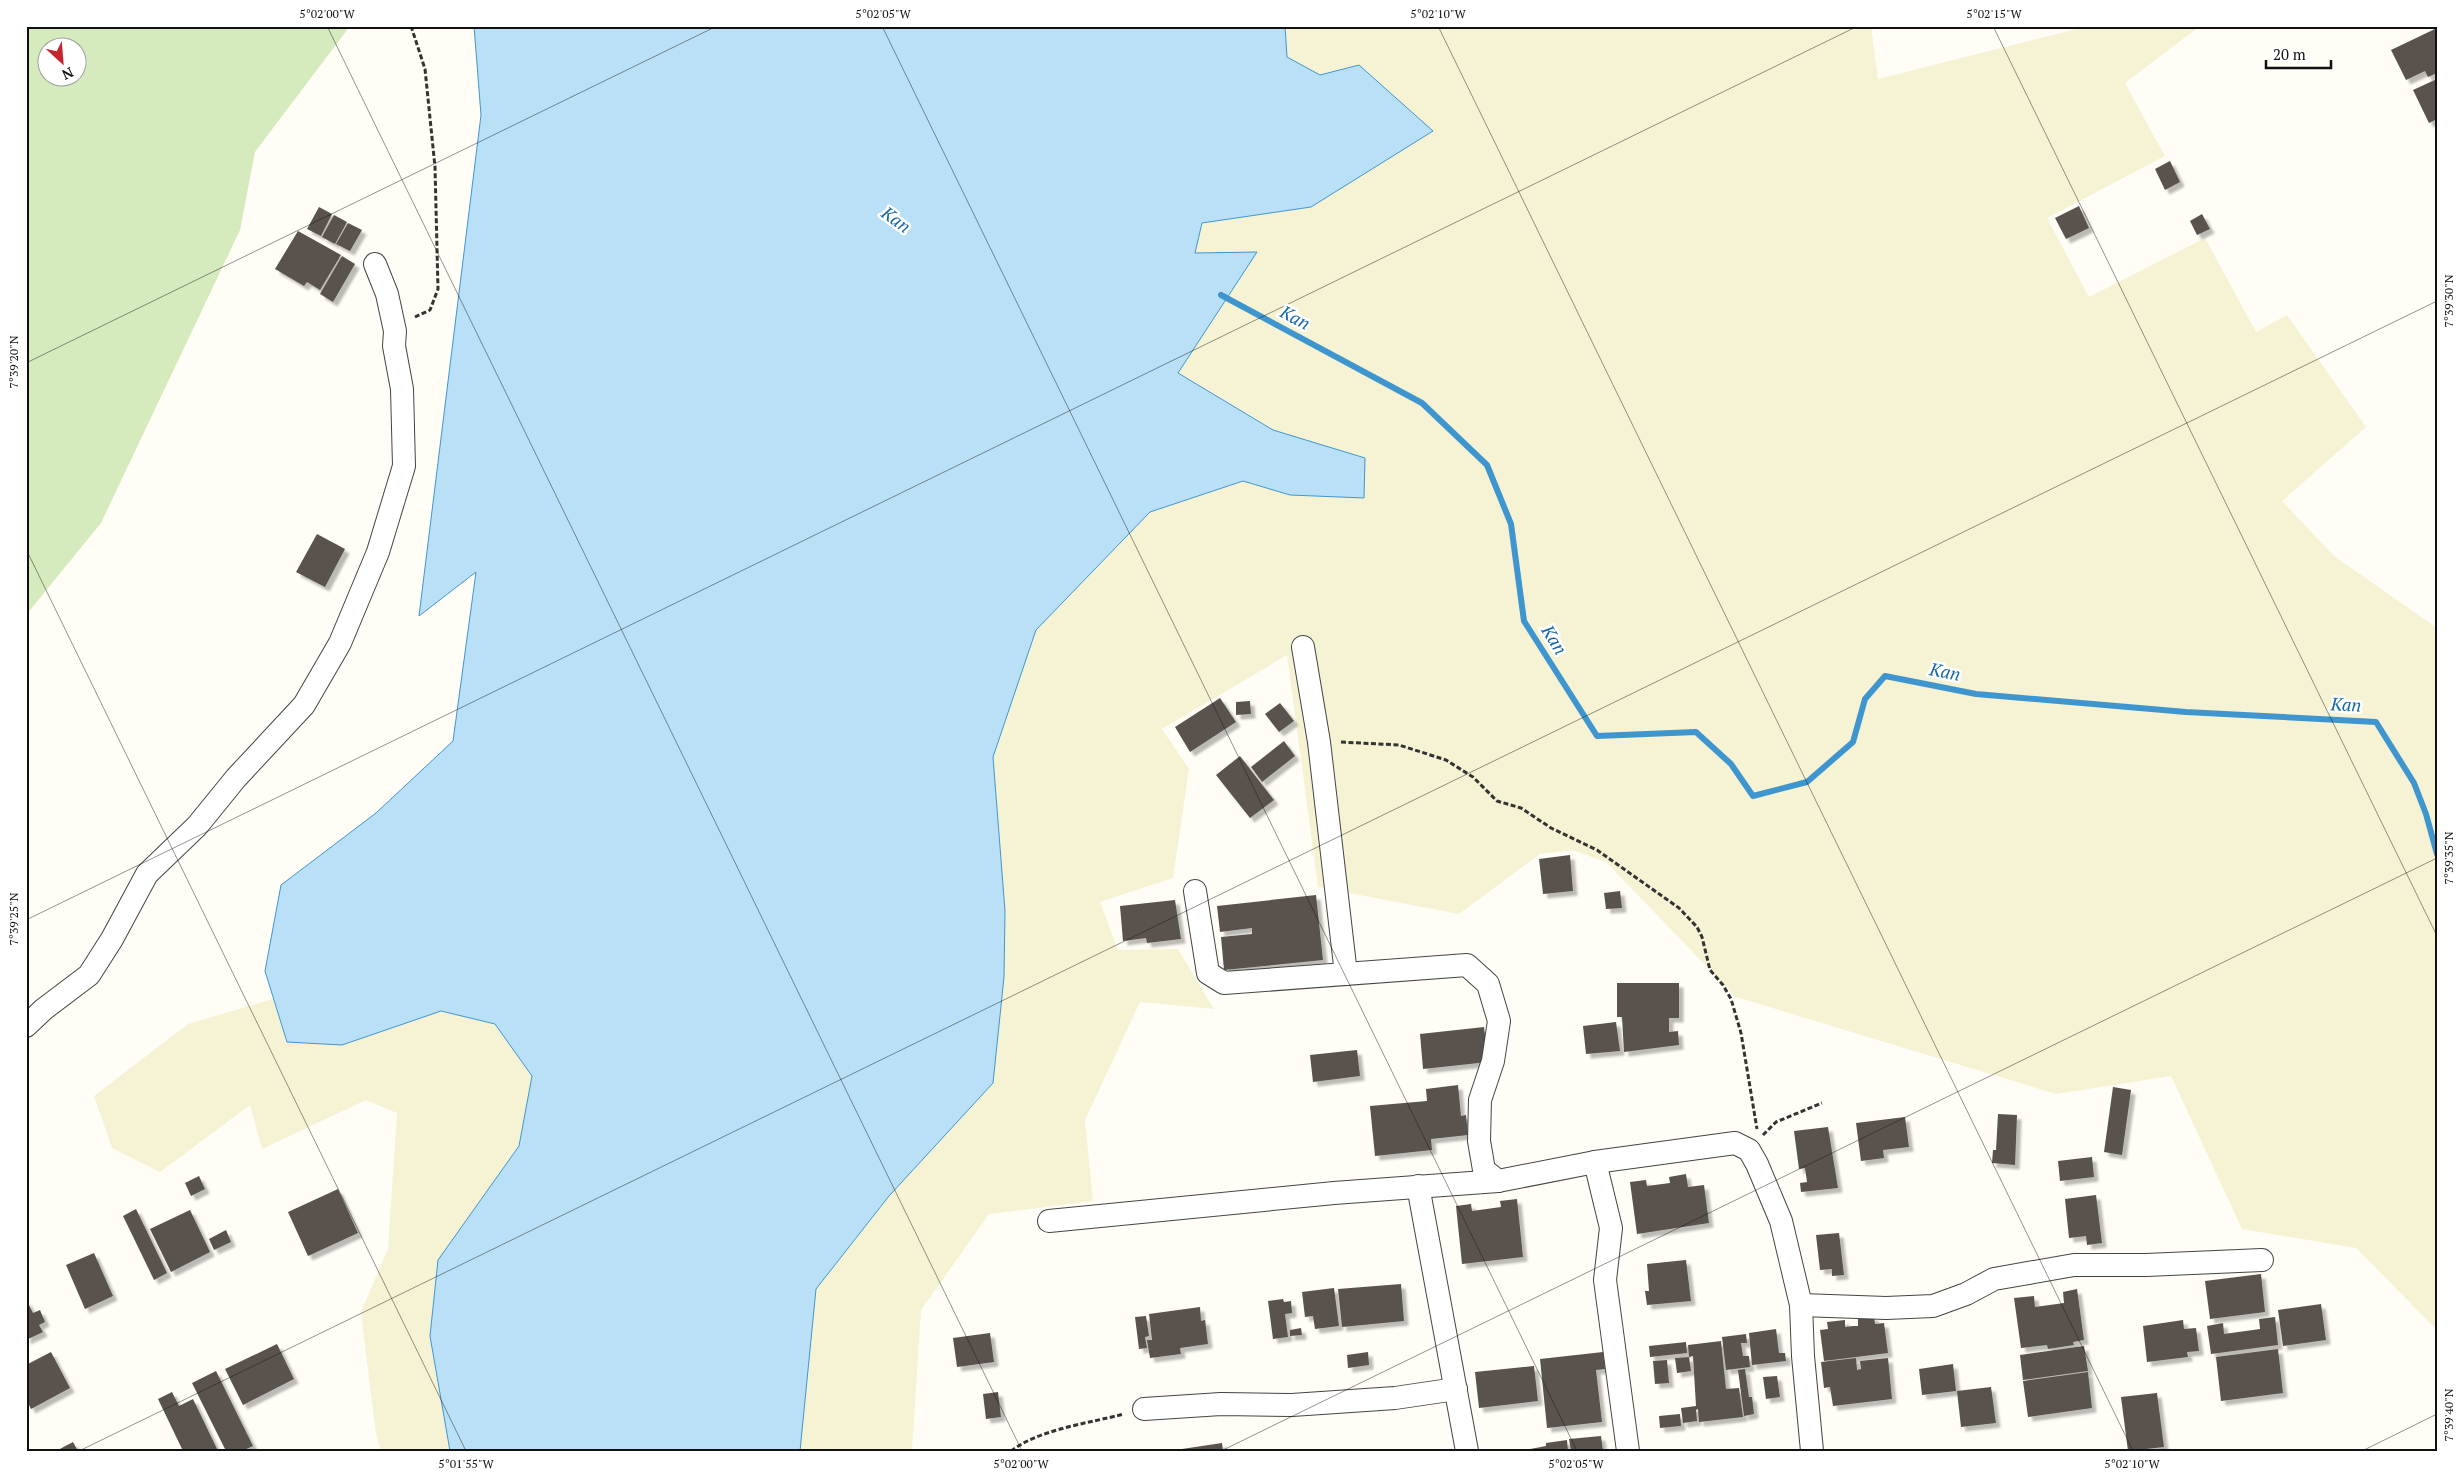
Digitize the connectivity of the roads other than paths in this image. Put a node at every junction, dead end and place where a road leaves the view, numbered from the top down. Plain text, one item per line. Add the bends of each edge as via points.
1 (375, 264) dead end
2 (1303, 647) dead end
3 (1194, 890) dead end
4 (1346, 974) junction
5 (26, 1026) edge
6 (1595, 1162) junction
7 (1498, 1181) junction
8 (1418, 1186) junction
9 (1049, 1221) dead end
10 (2262, 1260) dead end
11 (1801, 1305) junction
12 (1456, 1389) junction
13 (1144, 1409) road end
14 (1467, 1451) edge
15 (1628, 1451) edge
16 (1812, 1451) edge

1 - 5 street via 387,294 395,330 394,346 402,389 404,466 378,552 340,643 304,705 236,778 197,826 147,874 89,975
2 - 4 street via 1319,742
3 - 4 street via 1208,973 1224,983
4 - 7 street via 1467,964 1488,984 1498,1021 1494,1061 1480,1100 1479,1141 1484,1170
6 - 7 street
6 - 11 street via 1735,1144 1749,1150 1781,1221
6 - 15 street via 1611,1228 1605,1280
7 - 8 street
8 - 9 street
8 - 12 street
10 - 11 street via 2074,1265 1994,1279 1933,1306
11 - 16 street
12 - 13 street via 1395,1398 1292,1405 1221,1404
12 - 14 street

